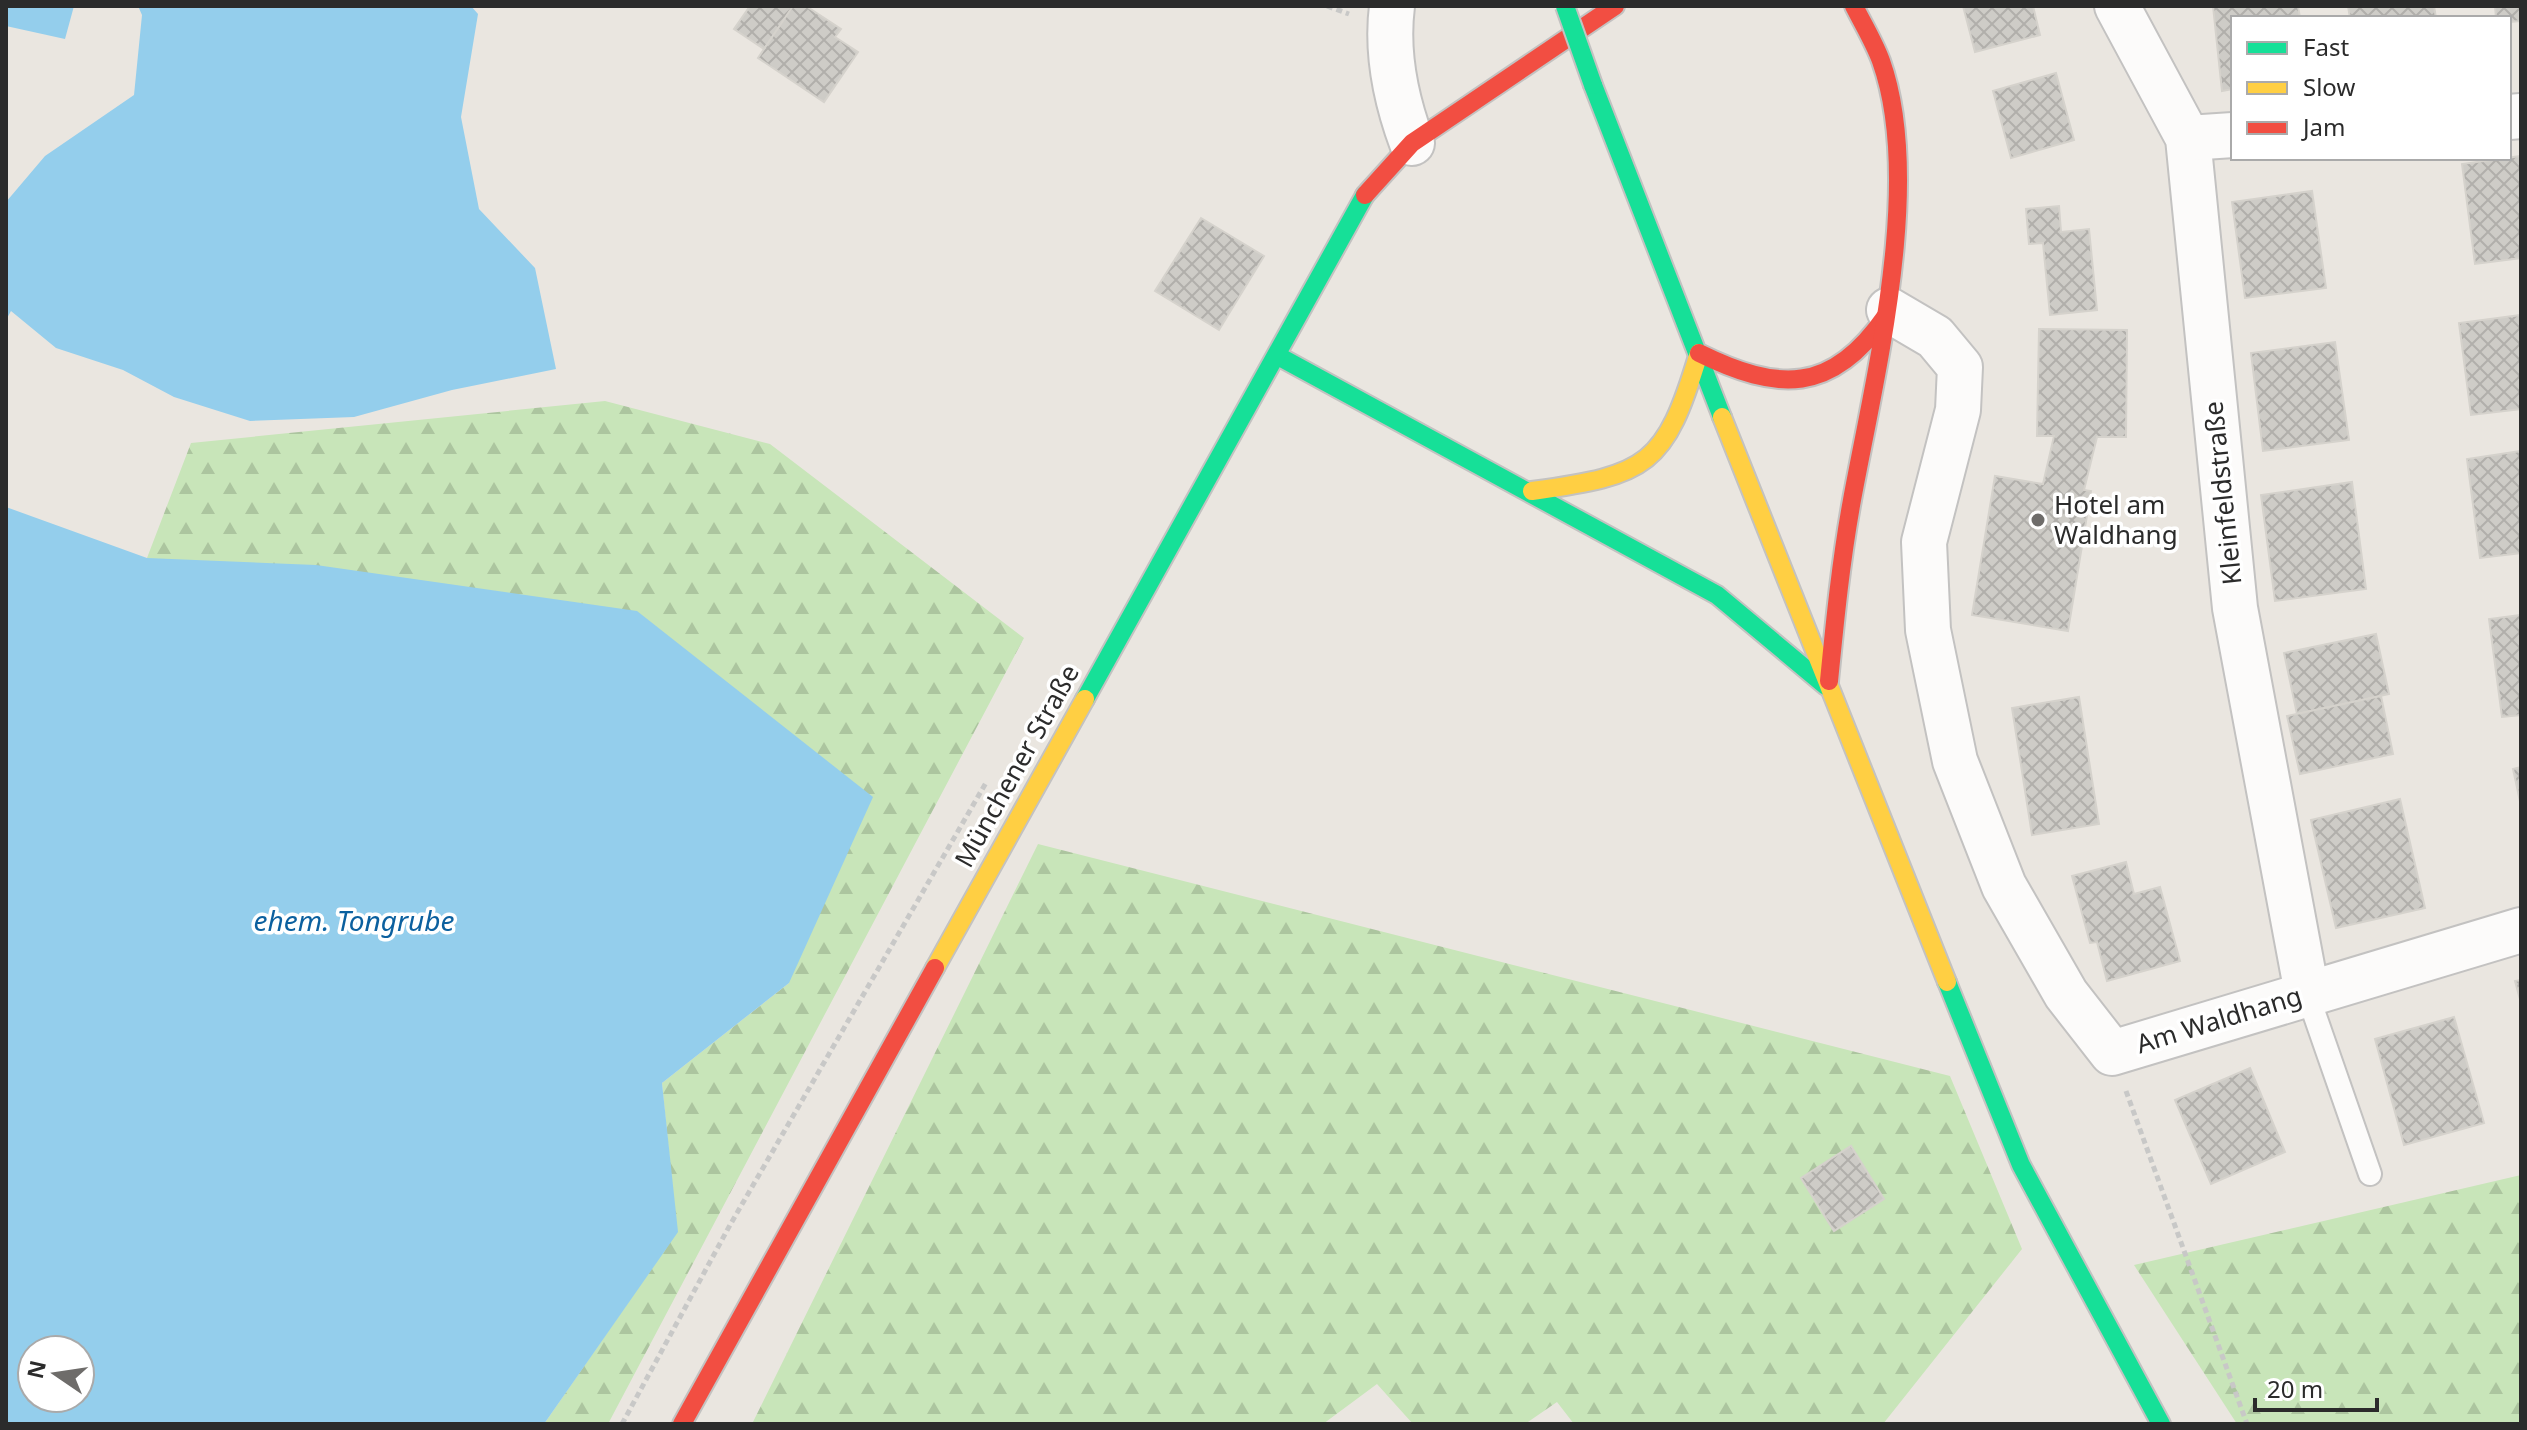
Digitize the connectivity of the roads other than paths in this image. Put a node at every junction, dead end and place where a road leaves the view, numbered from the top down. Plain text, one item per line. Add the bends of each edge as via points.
1 (1392, 6) edge
2 (1565, 6) edge
3 (1615, 6) edge
4 (1854, 6) edge
5 (2117, 6) edge
6 (2231, 135) edge
7 (2188, 138) junction
8 (1412, 143) junction
9 (1889, 310) junction
10 (1699, 353) junction
11 (1278, 356) junction
12 (1532, 491) junction
13 (1828, 687) junction
14 (2521, 930) edge
15 (2307, 993) junction
16 (2370, 1174) dead end
17 (682, 1424) edge
18 (2161, 1424) edge

1 - 8 street via 1389,29 1398,106
2 - 10 main road, bridge
3 - 8 main road, Münchener Straße
4 - 9 main road via 1886,75 1897,152
5 - 7 street, Kleinfeldstraße
6 - 7 street
7 - 15 street, Kleinfeldstraße via 2235,608
8 - 11 main road, Münchener Straße via 1365,195
9 - 10 main road via 1869,346 1839,369 1797,382 1750,376
9 - 13 main road via 1841,561
9 - 15 street, Am Waldhang via 1935,337 1960,367 1958,410 1924,542 1928,630 1955,761 2004,886 2066,994 2112,1053
10 - 12 main road via 1669,436 1645,459 1605,481
10 - 13 main road
11 - 12 main road
11 - 17 main road, Münchener Straße
12 - 13 main road via 1717,595
13 - 18 main road via 2021,1165
14 - 15 street, Am Waldhang
15 - 16 lane

